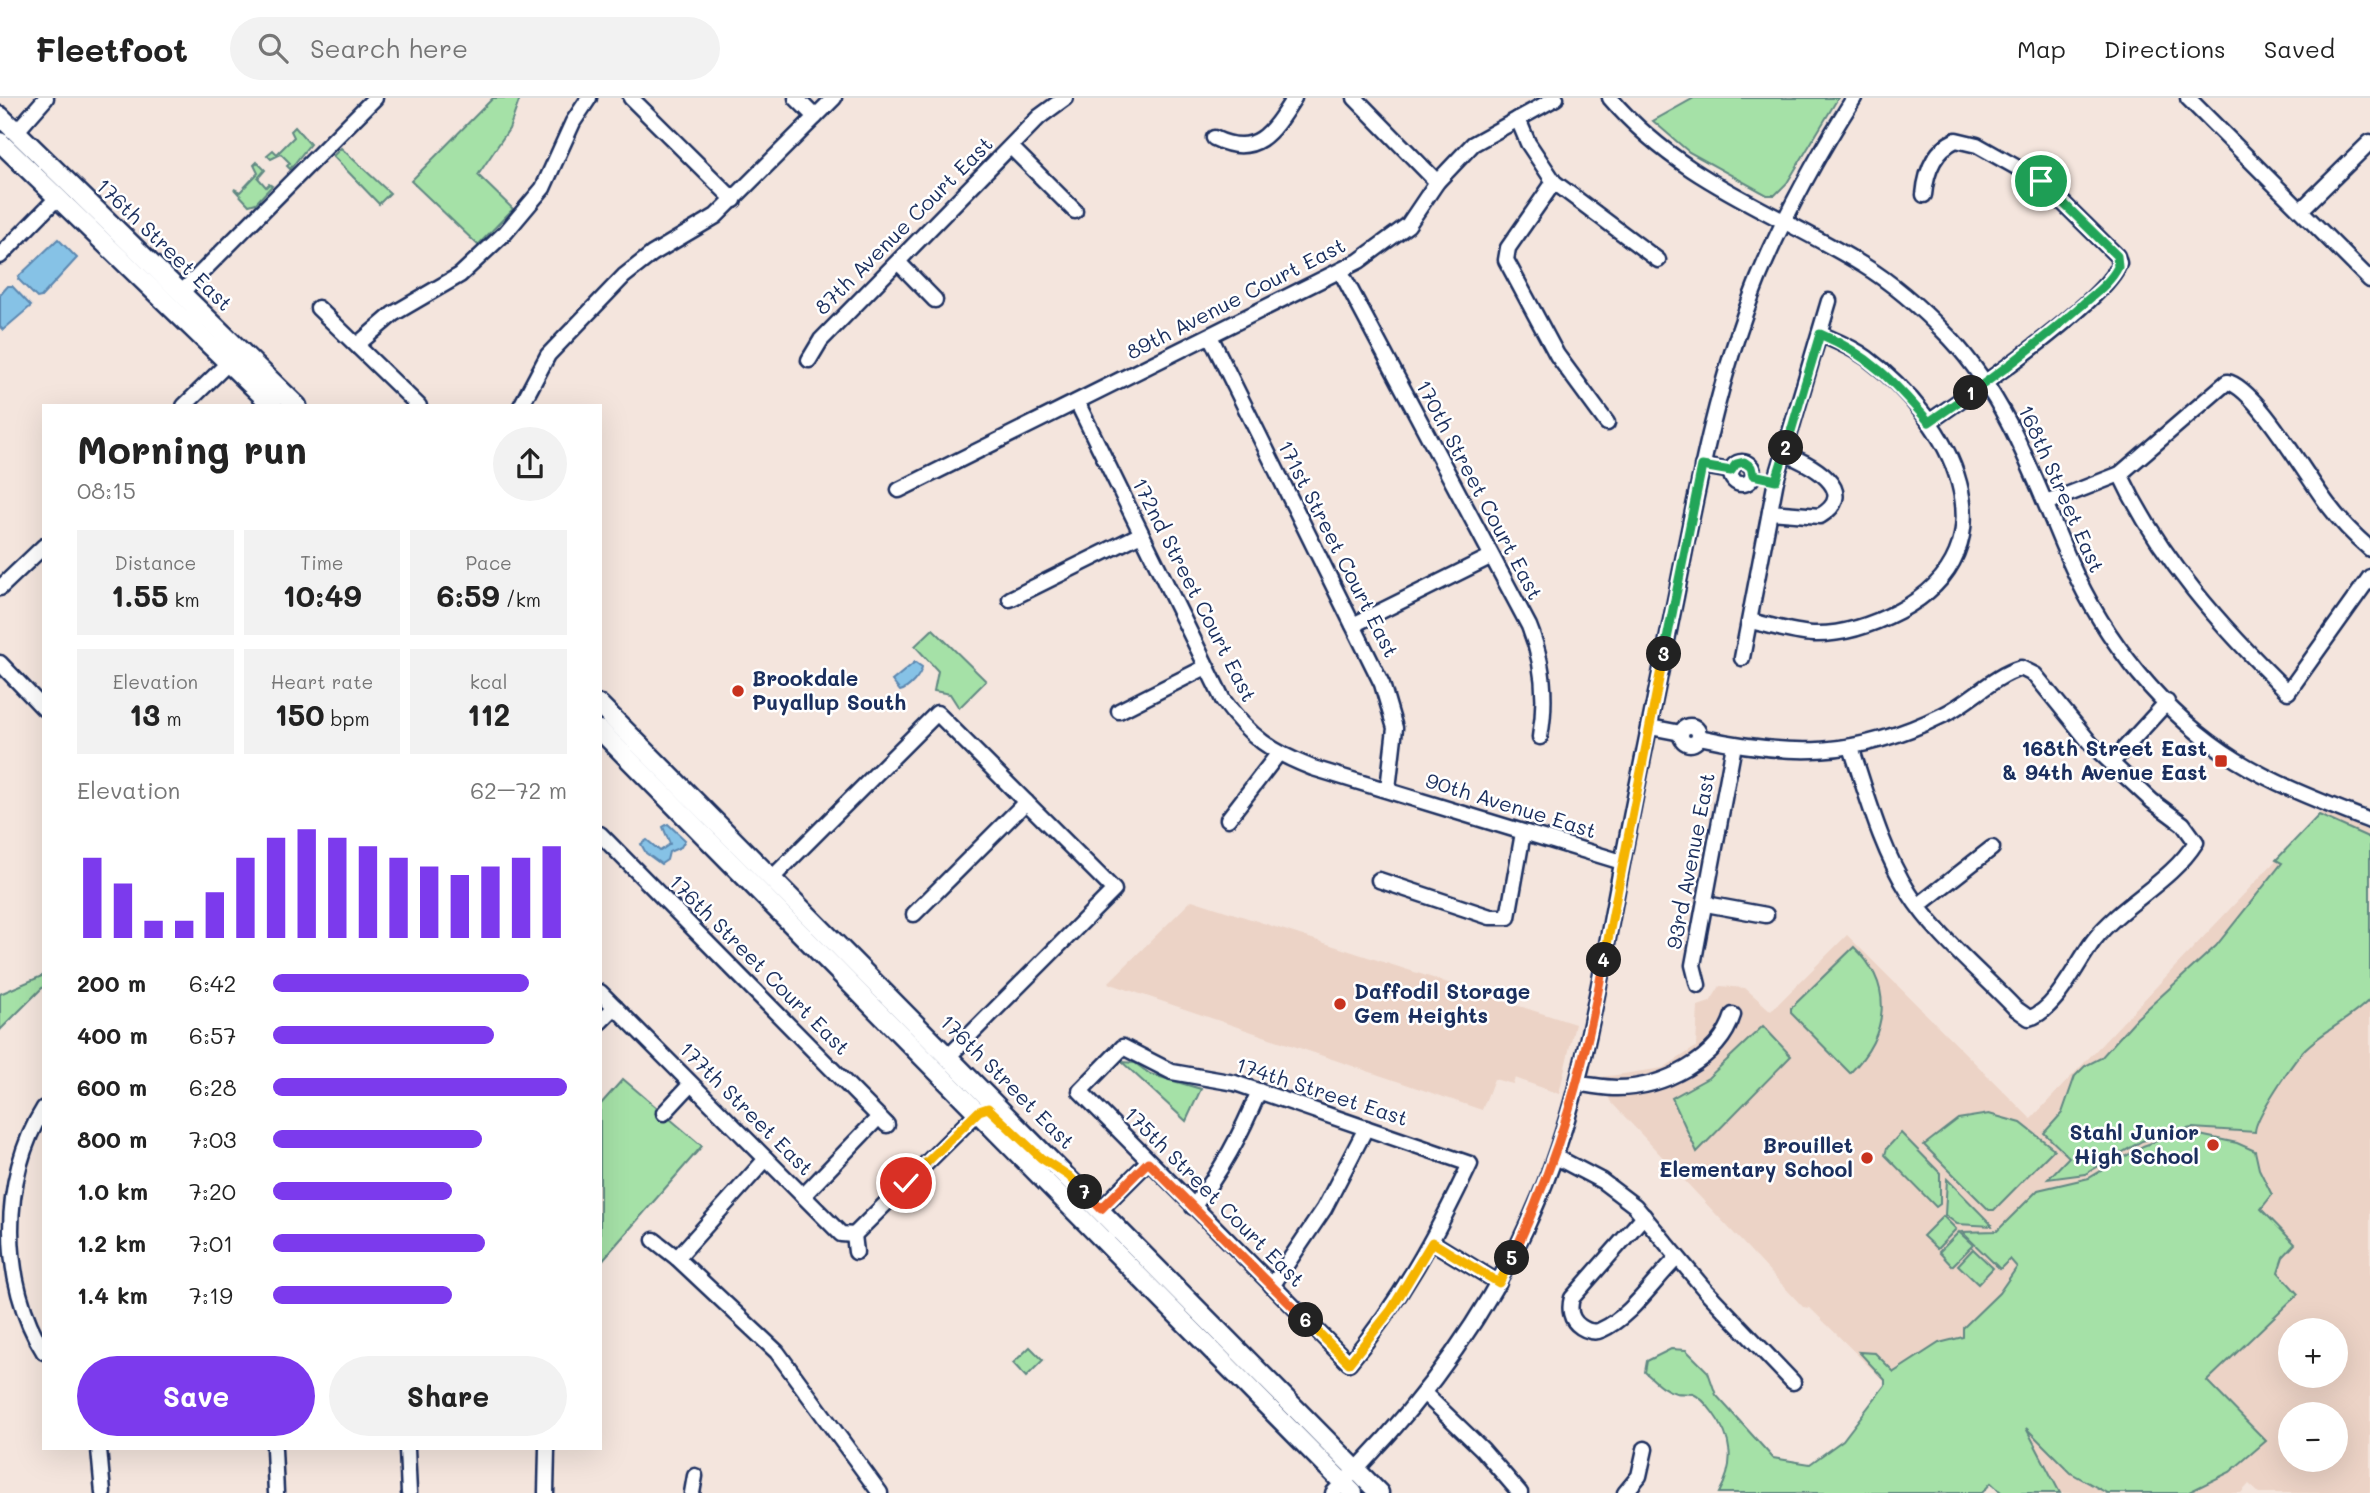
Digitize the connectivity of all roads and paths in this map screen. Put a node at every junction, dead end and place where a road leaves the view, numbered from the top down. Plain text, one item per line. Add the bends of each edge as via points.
1 (46, 98) edge
2 (375, 98) edge
3 (589, 98) edge
4 (631, 98) edge
5 (796, 98) edge
6 (835, 98) edge
7 (1065, 98) edge
8 (1294, 98) edge
9 (1556, 98) edge
10 (1610, 98) edge
11 (1854, 98) edge
12 (2188, 98) edge
13 (1362, 100) edge
14 (0, 116) edge
15 (816, 117) junction
16 (1518, 119) junction
17 (8, 129) edge
18 (1214, 138) dead end
19 (0, 142) edge
20 (2370, 142) edge
21 (1012, 148) junction
22 (1437, 182) junction
23 (1555, 182) junction
24 (1924, 195) dead end
25 (56, 199) junction
26 (734, 200) junction
27 (1075, 211) dead end
28 (2301, 211) junction
29 (1784, 223) junction
30 (0, 256) edge
31 (1658, 260) dead end
32 (898, 262) junction
33 (1340, 272) junction
34 (2370, 280) edge
35 (181, 293) junction
36 (935, 300) dead end
37 (1829, 302) dead end
38 (318, 308) dead end
39 (1820, 334) junction
40 (1210, 336) junction
41 (357, 345) junction
42 (809, 360) dead end
43 (228, 363) junction
44 (1985, 383) junction
45 (1077, 402) junction
46 (186, 404) edge
47 (271, 404) edge
48 (295, 404) edge
49 (417, 404) edge
50 (522, 404) edge
51 (1929, 422) junction
52 (1607, 423) dead end
53 (1784, 454) junction
54 (1702, 466) junction
55 (2120, 474) junction
56 (1776, 480) junction
57 (899, 491) dead end
58 (2046, 503) junction
59 (1770, 512) junction
60 (1141, 534) junction
61 (42, 548) edge
62 (2370, 549) edge
63 (1490, 557) junction
64 (2370, 577) edge
65 (0, 588) edge
66 (1010, 599) dead end
67 (1750, 621) junction
68 (1353, 625) junction
69 (1741, 658) dead end
70 (0, 663) edge
71 (1206, 667) junction
72 (2167, 702) junction
73 (42, 707) edge
74 (602, 707) edge
75 (1119, 711) dead end
76 (1650, 727) junction
77 (602, 732) edge
78 (1540, 737) dead end
79 (1734, 745) junction
80 (1851, 747) junction
81 (1278, 754) junction
82 (2112, 762) junction
83 (1388, 789) junction
84 (662, 792) junction
85 (1026, 802) junction
86 (1228, 819) dead end
87 (2370, 821) edge
88 (1522, 833) junction
89 (602, 839) edge
90 (1992, 848) dead end
91 (1622, 862) junction
92 (770, 876) junction
93 (1379, 880) dead end
94 (1706, 904) junction
95 (1919, 905) junction
96 (914, 914) dead end
97 (1766, 915) dead end
98 (818, 949) junction
99 (1698, 985) dead end
100 (602, 994) edge
101 (615, 1007) junction
102 (1734, 1015) dead end
103 (602, 1020) edge
104 (949, 1056) junction
105 (1579, 1084) junction
106 (690, 1085) junction
107 (1080, 1091) joint
108 (1259, 1091) junction
109 (979, 1111) junction
110 (42, 1112) edge
111 (664, 1113) dead end
112 (1366, 1128) junction
113 (1556, 1157) junction
114 (766, 1159) junction
115 (1148, 1162) junction
116 (1069, 1176) junction
117 (803, 1196) junction
118 (1193, 1207) junction
119 (1101, 1209) junction
120 (1644, 1216) junction
121 (1, 1227) edge
122 (854, 1235) junction
123 (654, 1240) dead end
124 (1432, 1242) junction
125 (856, 1252) dead end
126 (677, 1258) junction
127 (1678, 1258) junction
128 (1499, 1283) junction
129 (1272, 1286) junction
130 (42, 1348) edge
131 (1793, 1382) dead end
132 (1425, 1394) junction
133 (99, 1450) edge
134 (274, 1450) edge
135 (407, 1450) edge
136 (547, 1450) edge
137 (1646, 1450) dead end
138 (1358, 1469) junction
139 (695, 1476) dead end
140 (1343, 1489) edge
141 (103, 1493) edge
142 (276, 1493) edge
143 (409, 1493) edge
144 (546, 1493) edge
145 (692, 1493) edge
146 (880, 1493) edge
147 (1380, 1493) edge
148 (1520, 1493) edge
149 (1625, 1493) edge

1 - 17 street
2 - 35 street
3 - 41 street via 542,188 506,232 460,275 393,314
4 - 26 street
5 - 15 street
6 - 15 street
7 - 21 street, 87th Avenue Court East via 1039,117
8 - 18 street via 1276,126 1255,144 1235,147
9 - 16 street, 89th Avenue Court East
10 - 29 street, 168th Street East via 1651,138 1704,179
11 - 29 street
12 - 28 street
13 - 22 street
14 - 17 main road, 176th Street East
15 - 26 street
16 - 22 street, 89th Avenue Court East via 1473,144
16 - 23 street via 1528,144
17 - 35 main road, 176th Street East
19 - 25 main road, 176th Street East
20 - 28 street
21 - 27 street
21 - 32 street, 87th Avenue Court East
22 - 33 street, 89th Avenue Court East via 1398,235
23 - 31 street
23 - 52 street via 1508,248 1506,260 1558,355
24 - 44 street via 1933,160 1960,139 2041,181 2117,256 2118,267 2106,283
25 - 30 street
25 - 35 main road via 67,194 162,285
25 - 43 main road, 176th Street East
26 - 50 street via 705,226 652,254 621,279 548,355
28 - 34 street
29 - 44 street, 168th Street East via 1864,265 1901,292 1950,338
29 - 54 street via 1744,316
32 - 36 street
32 - 42 street, 87th Avenue Court East via 821,340
33 - 40 street, 89th Avenue Court East
33 - 63 street, 170th Street Court East
35 - 48 main road, 176th Street East
37 - 39 street
38 - 41 street
39 - 51 street via 1865,356
39 - 53 street
40 - 45 street, 89th Avenue Court East
40 - 68 street, 171st Street Court East
41 - 49 street
43 - 46 street
43 - 47 main road, 176th Street East
44 - 51 street
44 - 58 street, 168th Street East via 2013,430
45 - 57 street, 89th Avenue Court East
45 - 60 street, 172nd Street Court East
51 - 67 street via 1957,473 1965,518 1956,554 1928,589 1894,613 1847,631 1810,634
53 - 56 street
53 - 59 street via 1814,466 1828,479 1835,499 1820,516
54 - 56 street via 1731,471 1740,484 1753,475
54 - 76 street
55 - 58 street
55 - 62 street via 2215,390 2234,383 2261,410 2342,523
55 - 64 street via 2151,532 2208,607 2288,692
56 - 59 street
58 - 72 street, 168th Street East via 2087,598 2120,647
59 - 67 street
60 - 66 street
60 - 71 street, 172nd Street Court East
61 - 65 street
63 - 68 street
63 - 78 street, 170th Street Court East via 1535,642 1545,690
67 - 69 street
68 - 83 street, 171st Street Court East via 1392,711 1395,728
70 - 73 street
71 - 75 street
71 - 81 street, 172nd Street Court East via 1236,718
72 - 82 street
72 - 87 street, 168th Street East via 2237,760
74 - 92 main road, 176th Street East
76 - 79 street via 1681,733 1688,744 1699,737
76 - 91 street
77 - 84 main road, 176th Street East
79 - 80 street via 1801,753
79 - 94 street, 93rd Avenue East
80 - 82 street via 1944,715 2021,668 2043,684 2075,727
80 - 95 street via 1893,862
81 - 83 street, 172nd Street Court East
81 - 86 street
82 - 95 street via 2189,829 2196,842 2157,885 2109,923 2057,995 2034,1017 2022,1015
83 - 88 street, 90th Avenue East
84 - 92 main road via 674,791 737,853
84 - 98 main road, 176th Street East
85 - 92 street via 937,713
85 - 96 street
85 - 104 street via 1114,890
88 - 91 street, 90th Avenue East
88 - 93 street via 1508,917 1490,917
89 - 117 street, 176th Street Court East via 883,1121
90 - 95 street
91 - 105 street
92 - 104 main road, 176th Street East
94 - 97 street
94 - 99 street, 93rd Avenue East via 1693,965
98 - 104 main road via 861,981 939,1057
98 - 109 main road, 176th Street East
100 - 101 street, 177th Street East
101 - 103 street
101 - 106 street, 177th Street East
102 - 105 street via 1728,1032 1715,1047 1675,1074 1618,1088
104 - 116 main road, 176th Street East
105 - 113 street
106 - 111 street
106 - 114 street, 177th Street East
107 - 108 street, 174th Street East via 1123,1047 1172,1072
107 - 115 street, 175th Street Court East
108 - 112 street, 174th Street East
108 - 118 street via 1237,1142
109 - 116 main road via 990,1109 1041,1158
109 - 122 street
109 - 140 main road, 176th Street East
110 - 121 street via 15,1160
112 - 124 street, 174th Street East via 1470,1164
112 - 129 street via 1324,1209
113 - 120 street via 1619,1191
113 - 128 street
114 - 117 street, 177th Street East
114 - 126 street
115 - 118 street, 175th Street Court East
115 - 119 street
116 - 119 main road, 176th Street East
117 - 122 street, 177th Street East via 841,1234
118 - 129 street, 175th Street Court East
119 - 138 main road, 176th Street East
120 - 127 street
120 - 127 street via 1572,1298 1576,1323 1589,1331 1602,1330
121 - 130 street via 18,1303
122 - 125 street
123 - 126 street
124 - 128 street
124 - 129 street, 175th Street Court East via 1391,1310 1349,1363
126 - 146 street via 777,1352
127 - 131 street
128 - 132 street
132 - 138 street
132 - 148 street
133 - 141 street
134 - 142 street
135 - 143 street
136 - 144 street
137 - 149 street via 1639,1476
138 - 140 street
138 - 147 main road, 176th Street East
139 - 145 street

